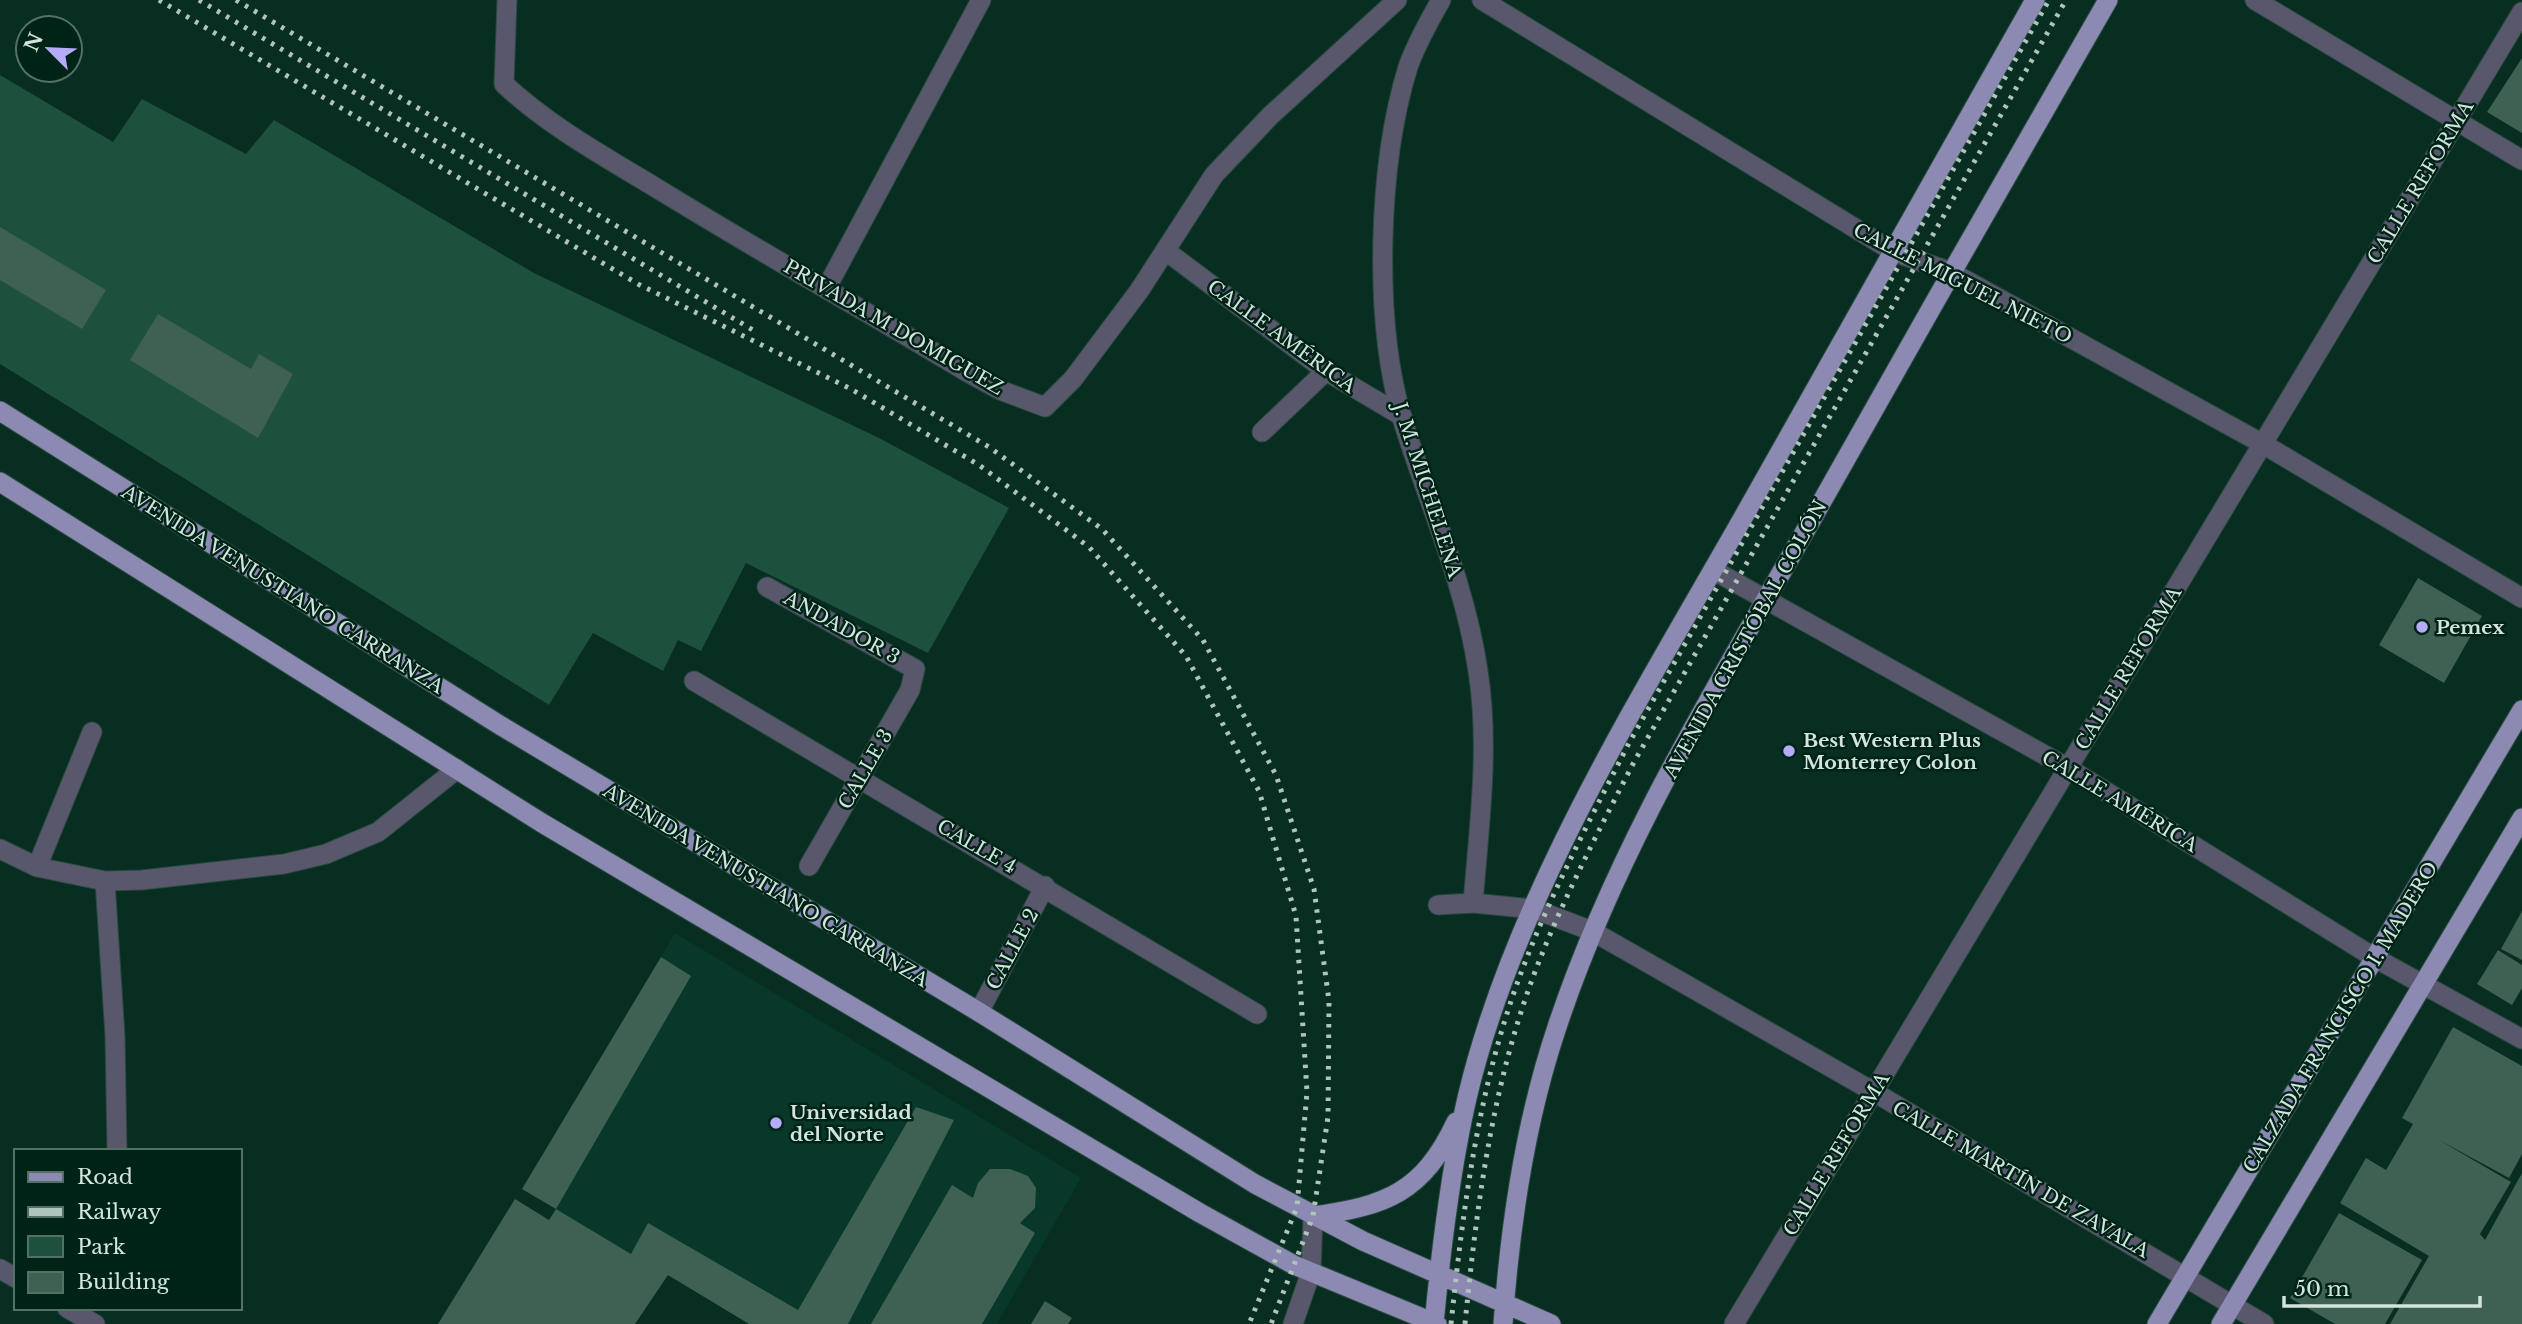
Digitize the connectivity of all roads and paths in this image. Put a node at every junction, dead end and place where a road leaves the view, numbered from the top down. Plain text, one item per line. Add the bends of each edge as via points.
1 (507, 0) edge
2 (981, 0) edge
3 (1397, 0) edge
4 (1441, 0) edge
5 (1482, 0) edge
6 (2035, 0) edge
7 (2108, 0) edge
8 (2255, 0) edge
9 (2522, 12) edge
10 (2457, 121) junction
11 (2522, 160) edge
12 (1166, 251) junction
13 (1894, 252) junction
14 (1951, 272) junction
15 (827, 288) junction
16 (1326, 371) junction
17 (0, 411) edge
18 (1402, 416) junction
19 (1262, 432) dead end
20 (2263, 444) junction
21 (0, 482) edge
22 (1713, 570) junction
23 (767, 587) dead end
24 (2522, 598) edge
25 (1766, 600) junction
26 (915, 669) joint
27 (694, 681) dead end
28 (2522, 710) edge
29 (92, 732) dead end
30 (2068, 768) junction
31 (457, 769) junction
32 (860, 777) junction
33 (2522, 818) edge
34 (0, 849) edge
35 (810, 866) dead end
36 (37, 867) junction
37 (105, 881) junction
38 (1045, 886) junction
39 (1473, 903) junction
40 (1438, 905) dead end
41 (1534, 909) junction
42 (1592, 931) junction
43 (2375, 958) junction
44 (2423, 985) junction
45 (979, 1012) junction
46 (1257, 1014) dead end
47 (2522, 1039) edge
48 (1874, 1092) junction
49 (1468, 1096) junction
50 (117, 1149) edge
51 (1313, 1216) junction
52 (1311, 1272) junction
53 (1439, 1275) junction
54 (2186, 1275) junction
55 (2232, 1305) junction
56 (72, 1310) edge
57 (1504, 1315) edge
58 (90, 1317) edge
59 (1293, 1324) edge
60 (1435, 1324) edge
61 (1550, 1324) edge
62 (1734, 1324) edge
63 (2157, 1324) edge
64 (2221, 1324) edge
65 (2264, 1324) edge

1 - 15 street, PRIVADA M DOMIGUEZ via 504,84 588,146
2 - 15 street
3 - 12 street, PRIVADA M DOMIGUEZ via 1238,148 1214,175
4 - 18 street, J. M. MICHELENA via 1409,64 1388,169 1383,247 1386,318
5 - 13 street, CALLE MIGUEL NIETO
6 - 13 main road
7 - 14 main road, AVENIDA CRISTÓBAL COLÓN
8 - 10 street
9 - 10 street, CALLE REFORMA
10 - 11 street
10 - 20 street, CALLE REFORMA
12 - 15 street, PRIVADA M DOMIGUEZ via 1073,379 1045,407 1000,390
12 - 16 street, CALLE AMÉRICA
13 - 14 street, CALLE MIGUEL NIETO
13 - 22 main road
14 - 20 street, CALLE MIGUEL NIETO
14 - 25 main road, AVENIDA CRISTÓBAL COLÓN
16 - 18 street, CALLE AMÉRICA
16 - 19 street
17 - 45 main road, AVENIDA VENUSTIANO CARRANZA via 510,731
18 - 39 street, J. M. MICHELENA via 1447,543 1479,673 1480,809
20 - 24 street, CALLE MIGUEL NIETO
20 - 30 street, CALLE REFORMA
21 - 31 main road
22 - 25 street, CALLE AMÉRICA
22 - 41 main road via 1616,744
23 - 26 street, ANDADOR 3
25 - 30 street, CALLE AMÉRICA
25 - 42 main road, AVENIDA CRISTÓBAL COLÓN via 1679,756
26 - 32 street, CALLE 3 via 910,690
27 - 32 street, CALLE 4
28 - 43 main road, CALZADA FRANCISCO I. MADERO
29 - 36 street
30 - 43 street, CALLE AMÉRICA
30 - 48 street, CALLE REFORMA
31 - 37 street via 378,832 326,855 240,870
31 - 52 main road via 1153,1186
32 - 35 street, CALLE 3
32 - 38 street, CALLE 4
33 - 44 main road
34 - 36 street
36 - 37 street
37 - 50 street
38 - 45 street, CALLE 2
38 - 46 street, CALLE 4
39 - 40 street, CALLE MARTÍN DE ZAVALA
39 - 41 street, CALLE MARTÍN DE ZAVALA
41 - 42 street, CALLE MARTÍN DE ZAVALA
41 - 49 main road via 1504,980
42 - 48 street, CALLE MARTÍN DE ZAVALA
42 - 57 main road, AVENIDA CRISTÓBAL COLÓN via 1556,1028 1532,1113
43 - 44 street, CALLE AMÉRICA
43 - 54 main road, CALZADA FRANCISCO I. MADERO
44 - 47 street, CALLE AMÉRICA
44 - 55 main road
45 - 51 main road, AVENIDA VENUSTIANO CARRANZA
48 - 54 street, CALLE MARTÍN DE ZAVALA
48 - 62 street, CALLE REFORMA
49 - 51 main road via 1429,1169 1410,1187 1362,1208
49 - 53 main road
51 - 52 street
51 - 53 main road, AVENIDA VENUSTIANO CARRANZA
52 - 59 street
52 - 60 main road
53 - 57 main road, AVENIDA VENUSTIANO CARRANZA
53 - 60 main road
54 - 55 street, CALLE MARTÍN DE ZAVALA
54 - 63 main road, CALZADA FRANCISCO I. MADERO
55 - 64 main road
55 - 65 street, CALLE MARTÍN DE ZAVALA
56 - 58 street
57 - 61 main road, AVENIDA VENUSTIANO CARRANZA

